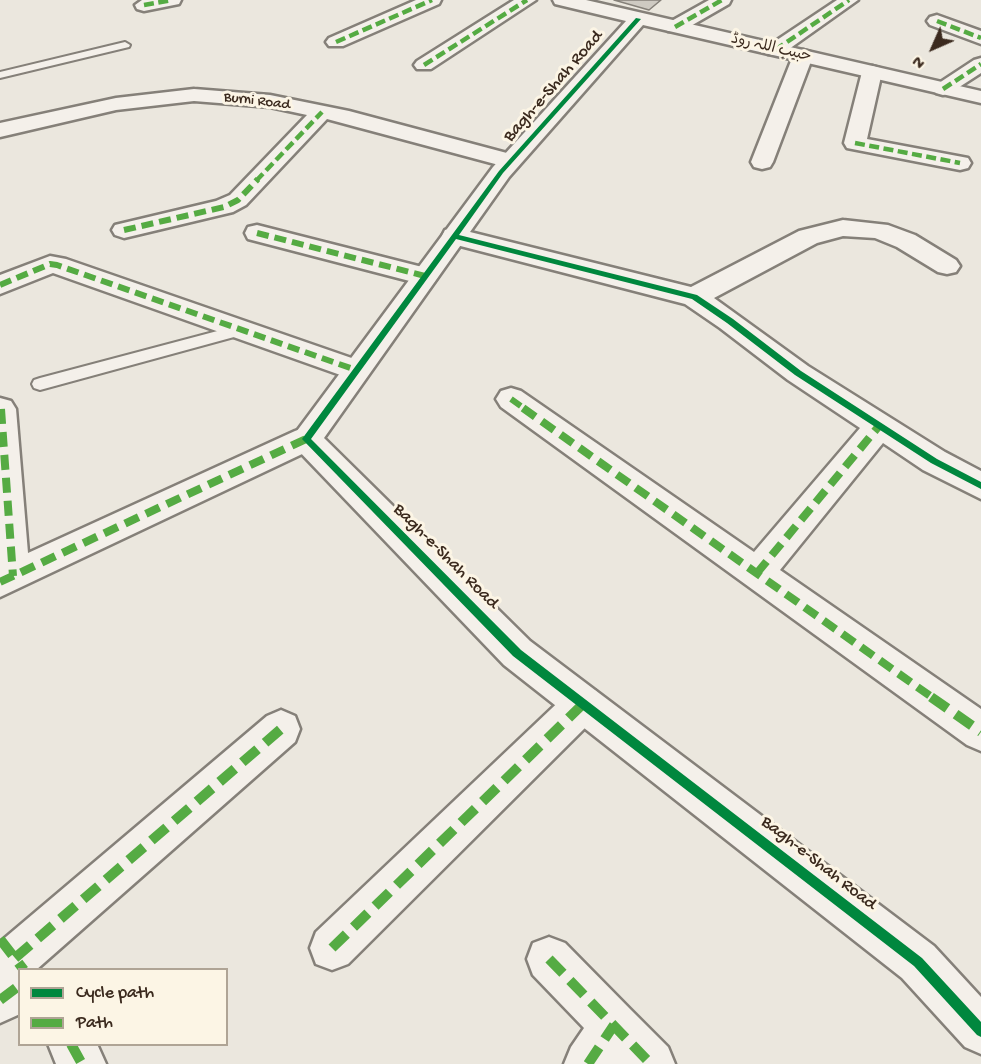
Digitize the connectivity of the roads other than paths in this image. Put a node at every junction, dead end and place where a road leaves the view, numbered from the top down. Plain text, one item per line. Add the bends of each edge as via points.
1 (171, 0) edge
2 (432, 0) edge
3 (527, 0) edge
4 (562, 0) edge
5 (722, 0) edge
6 (849, 0) edge
7 (144, 5) dead end
8 (638, 19) junction
9 (938, 21) dead end
10 (675, 27) junction
11 (981, 38) edge
12 (336, 42) dead end
13 (125, 45) dead end
14 (775, 50) junction
15 (803, 56) junction
16 (424, 64) dead end
17 (981, 64) edge
18 (872, 72) junction
19 (0, 75) edge
20 (943, 89) junction
21 (981, 97) edge
22 (322, 112) junction
23 (0, 130) edge
24 (510, 161) junction
25 (762, 162) dead end
26 (960, 163) dead end
27 (124, 230) dead end
28 (257, 233) dead end
29 (454, 236) junction
30 (947, 266) dead end
31 (425, 276) junction
32 (0, 285) edge
33 (694, 297) junction
34 (240, 330) junction
35 (356, 370) junction
36 (39, 384) dead end
37 (511, 399) dead end
38 (1, 409) edge
39 (879, 426) junction
40 (306, 439) junction
41 (981, 486) edge
42 (757, 573) junction
43 (7, 579) edge
44 (584, 704) junction
45 (281, 729) dead end
46 (981, 732) edge
47 (332, 948) dead end
48 (549, 959) dead end
49 (15, 963) edge
50 (0, 1000) edge
51 (614, 1025) junction
52 (981, 1031) edge
53 (71, 1046) edge
54 (82, 1064) edge
55 (588, 1064) edge
56 (651, 1064) edge

1 - 7 street
2 - 12 street
3 - 16 street
4 - 8 street, حبیب اللہ روڈ
5 - 10 street
6 - 14 street
8 - 10 street, حبیب اللہ روڈ
8 - 24 street, Bagh-e-Shah Road
9 - 11 street
10 - 14 street, حبیب اللہ روڈ
13 - 19 lane
14 - 15 street, حبیب اللہ روڈ
15 - 18 street, حبیب اللہ روڈ
15 - 25 street
17 - 20 street
18 - 20 street, حبیب اللہ روڈ
18 - 26 street via 855,143
20 - 21 street, حبیب اللہ روڈ
22 - 23 street, Burni Road via 270,101 194,95 116,104
22 - 24 street, Burni Road
22 - 27 street via 238,200 224,207
24 - 29 street, Bagh-e-Shah Road
28 - 31 street
29 - 31 street, Bagh-e-Shah Road
29 - 33 street
30 - 33 street via 879,230 843,228 808,237
31 - 35 street, Bagh-e-Shah Road
32 - 34 street via 50,264 57,265
33 - 39 street
34 - 35 street
34 - 36 lane
35 - 40 street, Bagh-e-Shah Road
37 - 42 street
38 - 43 street
39 - 41 street
39 - 42 street
40 - 43 street
40 - 44 street, Bagh-e-Shah Road via 517,653
42 - 46 street
44 - 47 street
44 - 52 street, Bagh-e-Shah Road via 918,962
45 - 49 street
48 - 51 street
49 - 50 street
51 - 55 street
51 - 56 street
53 - 54 street

